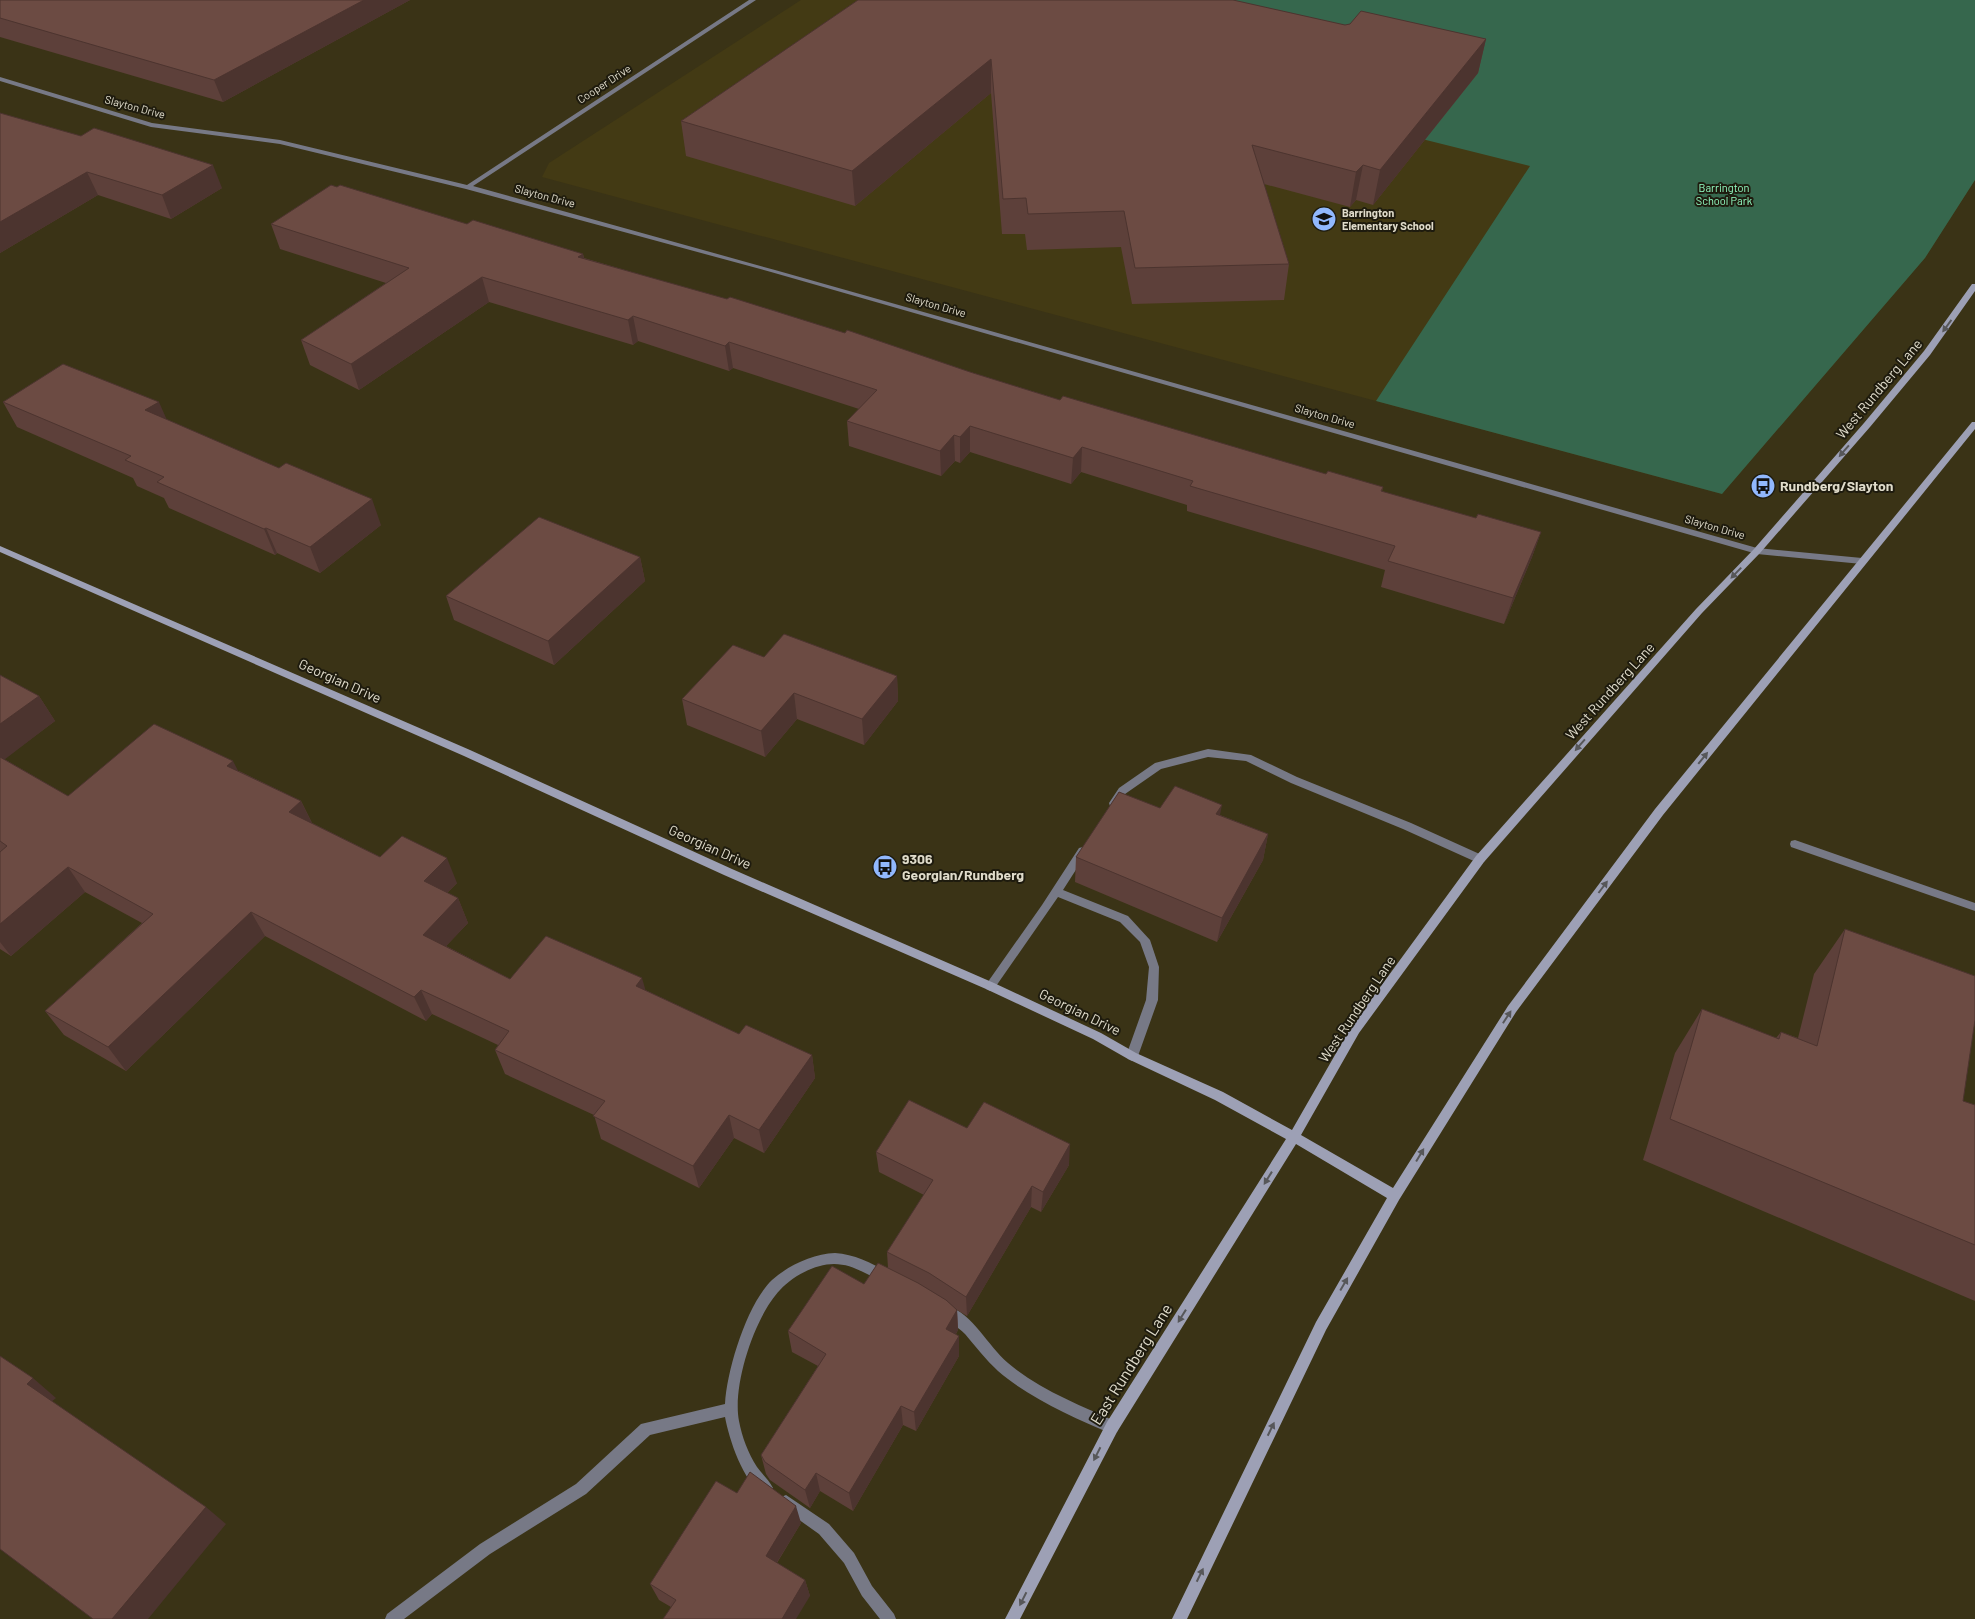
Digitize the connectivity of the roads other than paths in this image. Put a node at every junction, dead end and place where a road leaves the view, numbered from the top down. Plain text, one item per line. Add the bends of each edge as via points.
1 (753, 0) edge
2 (0, 79) edge
3 (468, 187) junction
4 (1975, 286) edge
5 (1975, 424) edge
6 (0, 549) edge
7 (1757, 551) junction
8 (1862, 561) junction
9 (1106, 815) edge
10 (1090, 840) edge
11 (1795, 844) dead end
12 (1480, 859) junction
13 (1056, 892) junction
14 (1975, 907) edge
15 (990, 986) junction
16 (1132, 1056) junction
17 (1294, 1137) junction
18 (1394, 1196) junction
19 (900, 1284) edge
20 (939, 1306) edge
21 (731, 1409) junction
22 (1112, 1427) junction
23 (392, 1619) edge
24 (889, 1619) edge
25 (1012, 1619) edge
26 (1179, 1619) edge

1 - 3 street, Cooper Drive
2 - 3 street, Slayton Drive via 151,125 280,142
3 - 7 street, Slayton Drive
4 -> 7 main road, West Rundberg Lane via 1927,353
5 - 8 main road
6 - 15 main road, Georgian Drive
7 - 8 street, Slayton Drive
7 -> 12 main road, West Rundberg Lane via 1699,611
18 -> 8 main road via 1512,1009 1659,812
9 - 12 street via 1122,791 1158,766 1208,753 1248,758
10 - 13 street
11 - 14 street
12 - 17 main road, West Rundberg Lane via 1356,1030
13 - 15 street
13 - 16 street via 1124,919 1145,940 1154,967 1152,1000
15 - 16 main road, Georgian Drive
16 - 17 main road, Georgian Drive via 1220,1096
17 - 18 main road, Georgian Drive
17 -> 22 main road, East Rundberg Lane
26 -> 18 main road via 1321,1326
19 - 21 street via 848,1259 826,1259 798,1270 776,1285 743,1348
20 - 22 street via 978,1337 1002,1366 1030,1388
21 - 23 street via 646,1429 582,1489 485,1549
21 - 24 street via 734,1431 745,1458 764,1486 824,1529 849,1558
22 -> 25 main road, East Rundberg Lane

